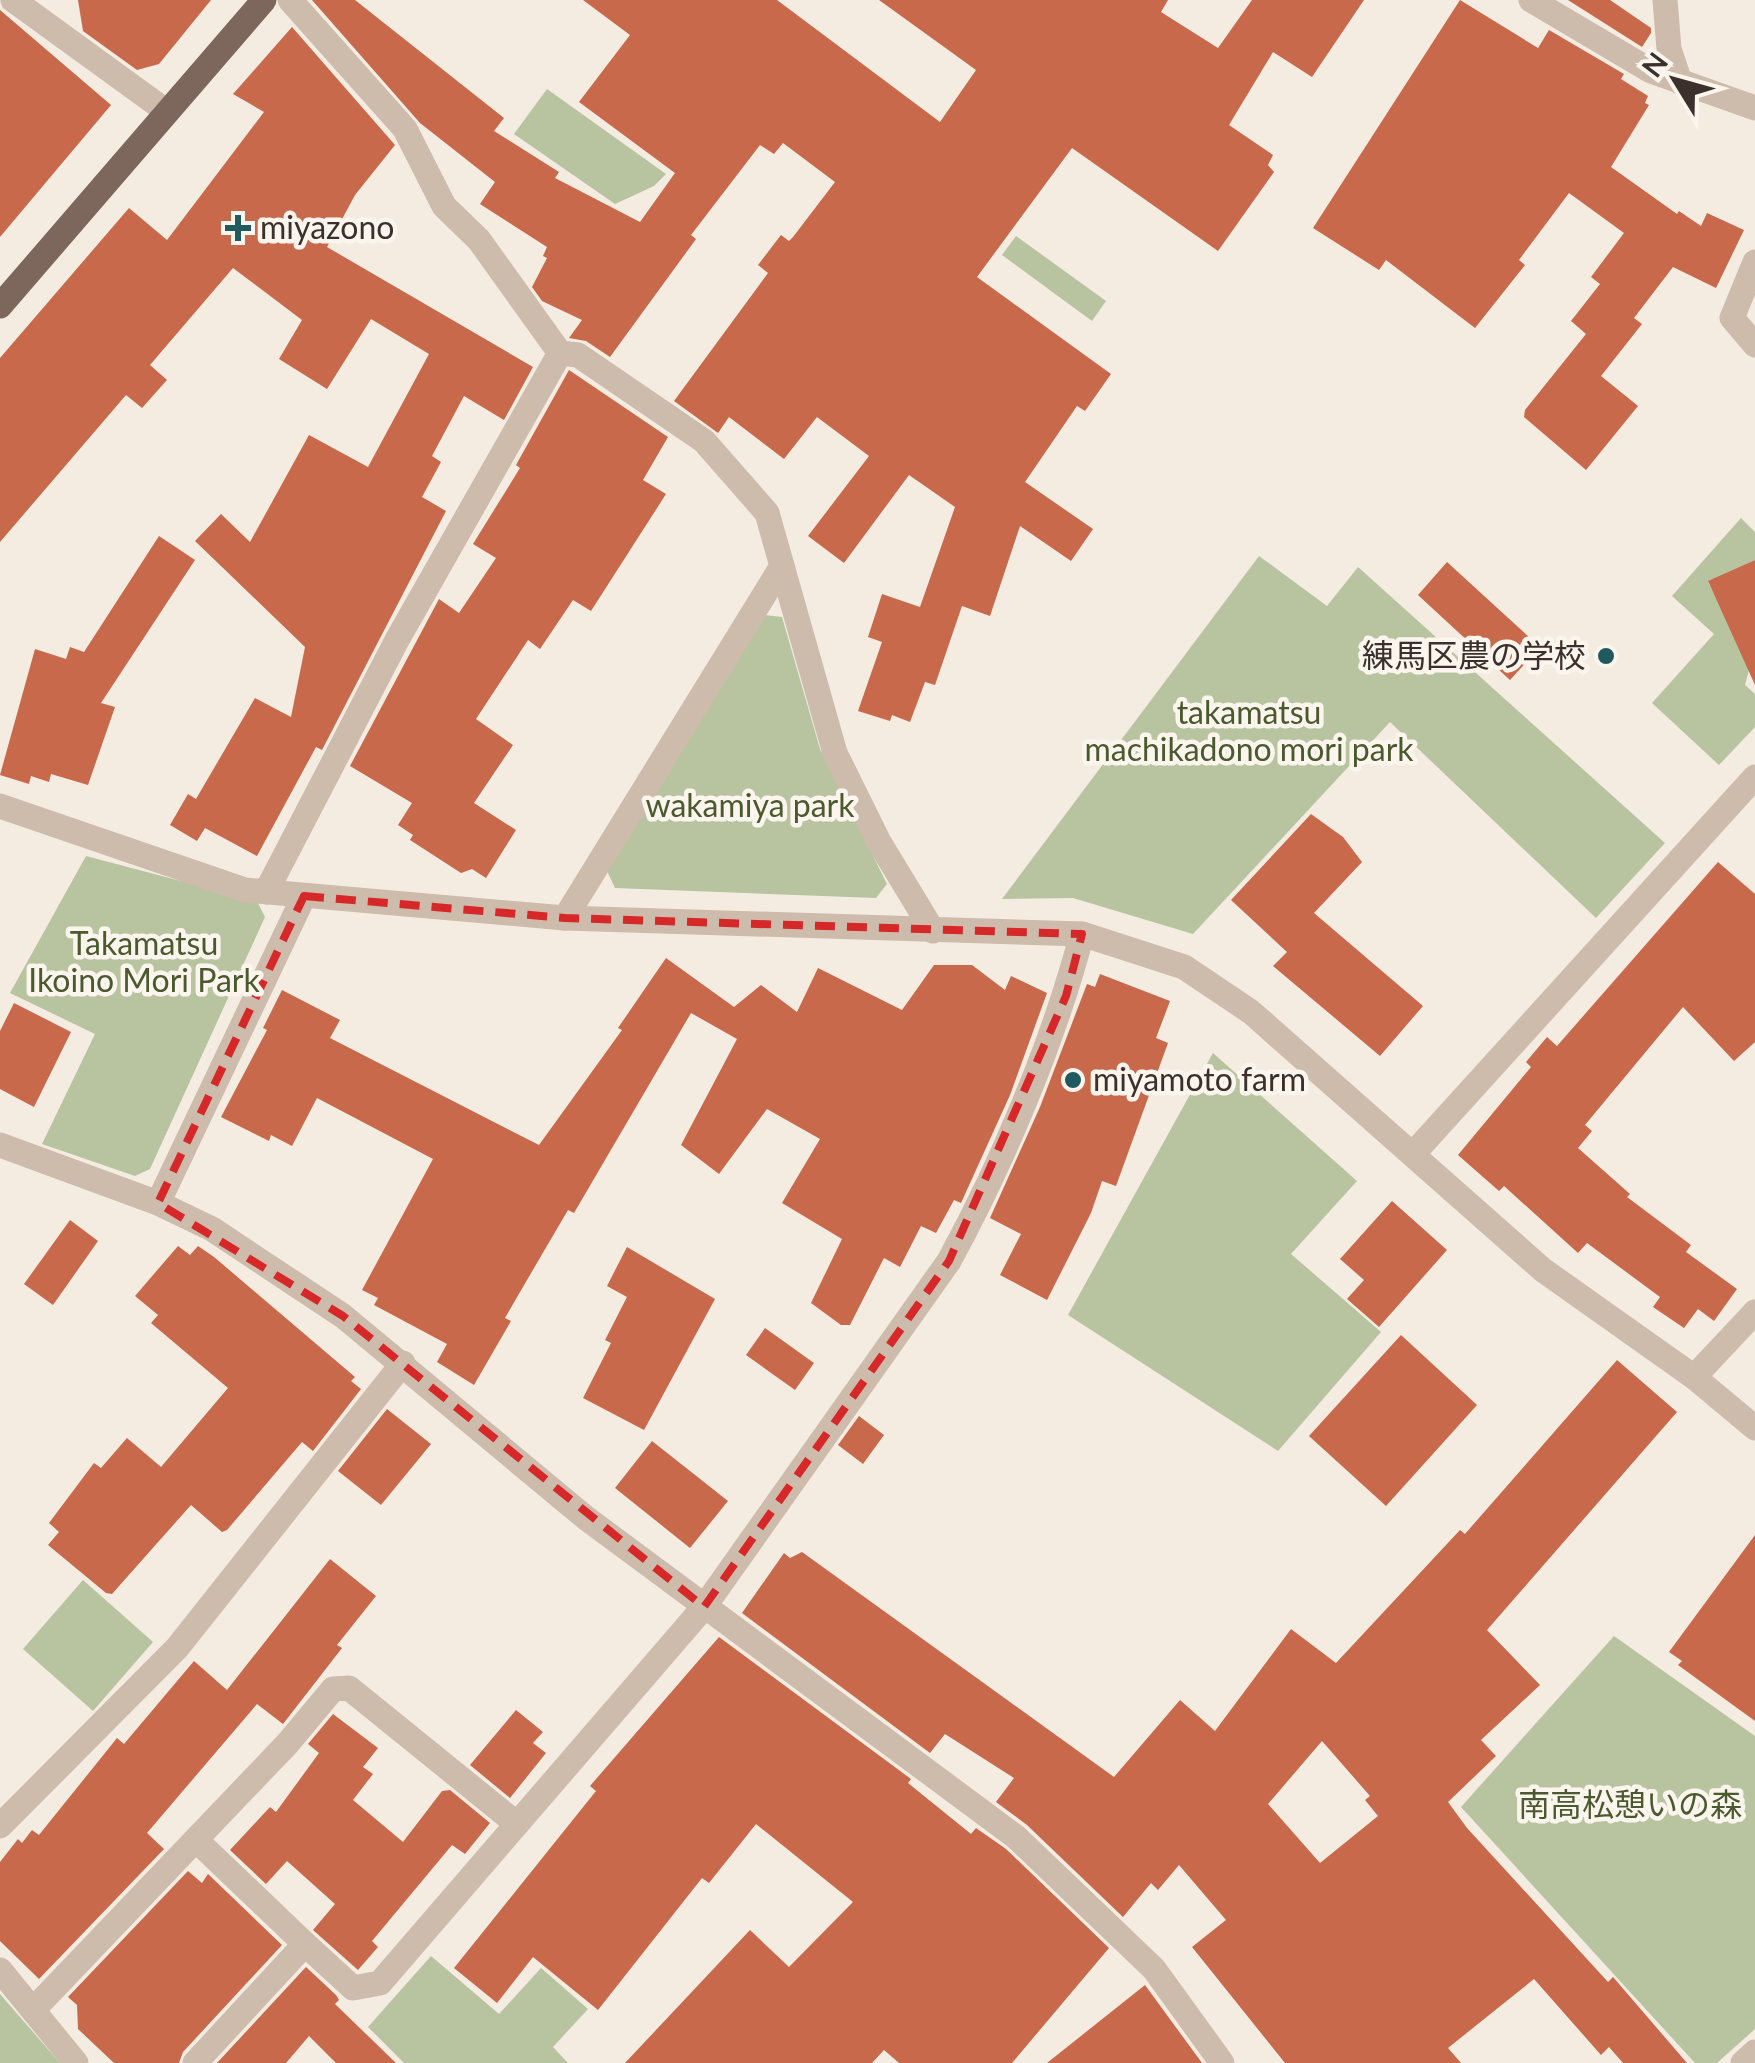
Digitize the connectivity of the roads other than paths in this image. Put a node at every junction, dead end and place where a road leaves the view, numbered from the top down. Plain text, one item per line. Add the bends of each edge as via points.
1 (13, 0) edge
2 (264, 0) edge
3 (290, 0) edge
4 (1531, 0) edge
5 (1665, 0) edge
6 (1680, 82) junction
7 (1755, 108) edge
8 (166, 111) junction
9 (1755, 262) edge
10 (0, 306) edge
11 (1755, 345) edge
12 (560, 353) junction
13 (782, 566) junction
14 (1755, 777) edge
15 (0, 806) edge
16 (266, 892) junction
17 (304, 896) junction
18 (565, 918) junction
19 (933, 931) junction
20 (1082, 934) junction
21 (0, 1145) edge
22 (1413, 1154) junction
23 (158, 1202) junction
24 (1755, 1312) edge
25 (403, 1363) junction
26 (1694, 1377) junction
27 (1755, 1428) edge
28 (704, 1607) junction
29 (517, 1824) junction
30 (0, 1826) edge
31 (196, 1840) junction
32 (305, 1944) junction
33 (0, 1970) edge
34 (33, 2010) junction
35 (1755, 2052) edge
36 (76, 2063) edge
37 (195, 2063) edge
38 (1222, 2063) edge
39 (1743, 2063) edge

1 - 8 street
2 - 8 main road
3 - 12 street via 405,130 444,206 479,240
4 - 6 street
5 - 6 street
6 - 7 street
8 - 10 main road
9 - 11 street via 1732,318
12 - 13 street via 578,355 704,441 766,513
12 - 16 street
13 - 18 street
13 - 19 street via 836,753
14 - 22 street
15 - 16 street
16 - 17 street
17 - 18 street
17 - 23 street
18 - 19 street
19 - 20 street
20 - 22 street via 1198,976 1252,1012
20 - 28 street via 1066,996 949,1261
21 - 23 street
22 - 26 street via 1543,1270
23 - 25 street via 344,1316
24 - 26 street
25 - 28 street via 586,1518
25 - 30 street via 177,1648
26 - 27 street
28 - 29 street
28 - 38 street via 1016,1836 1154,1969
29 - 31 street via 342,1686 333,1688
29 - 32 street via 380,1983 354,1988
31 - 32 street
31 - 34 street
32 - 37 street
33 - 34 street
34 - 36 street
35 - 39 street

